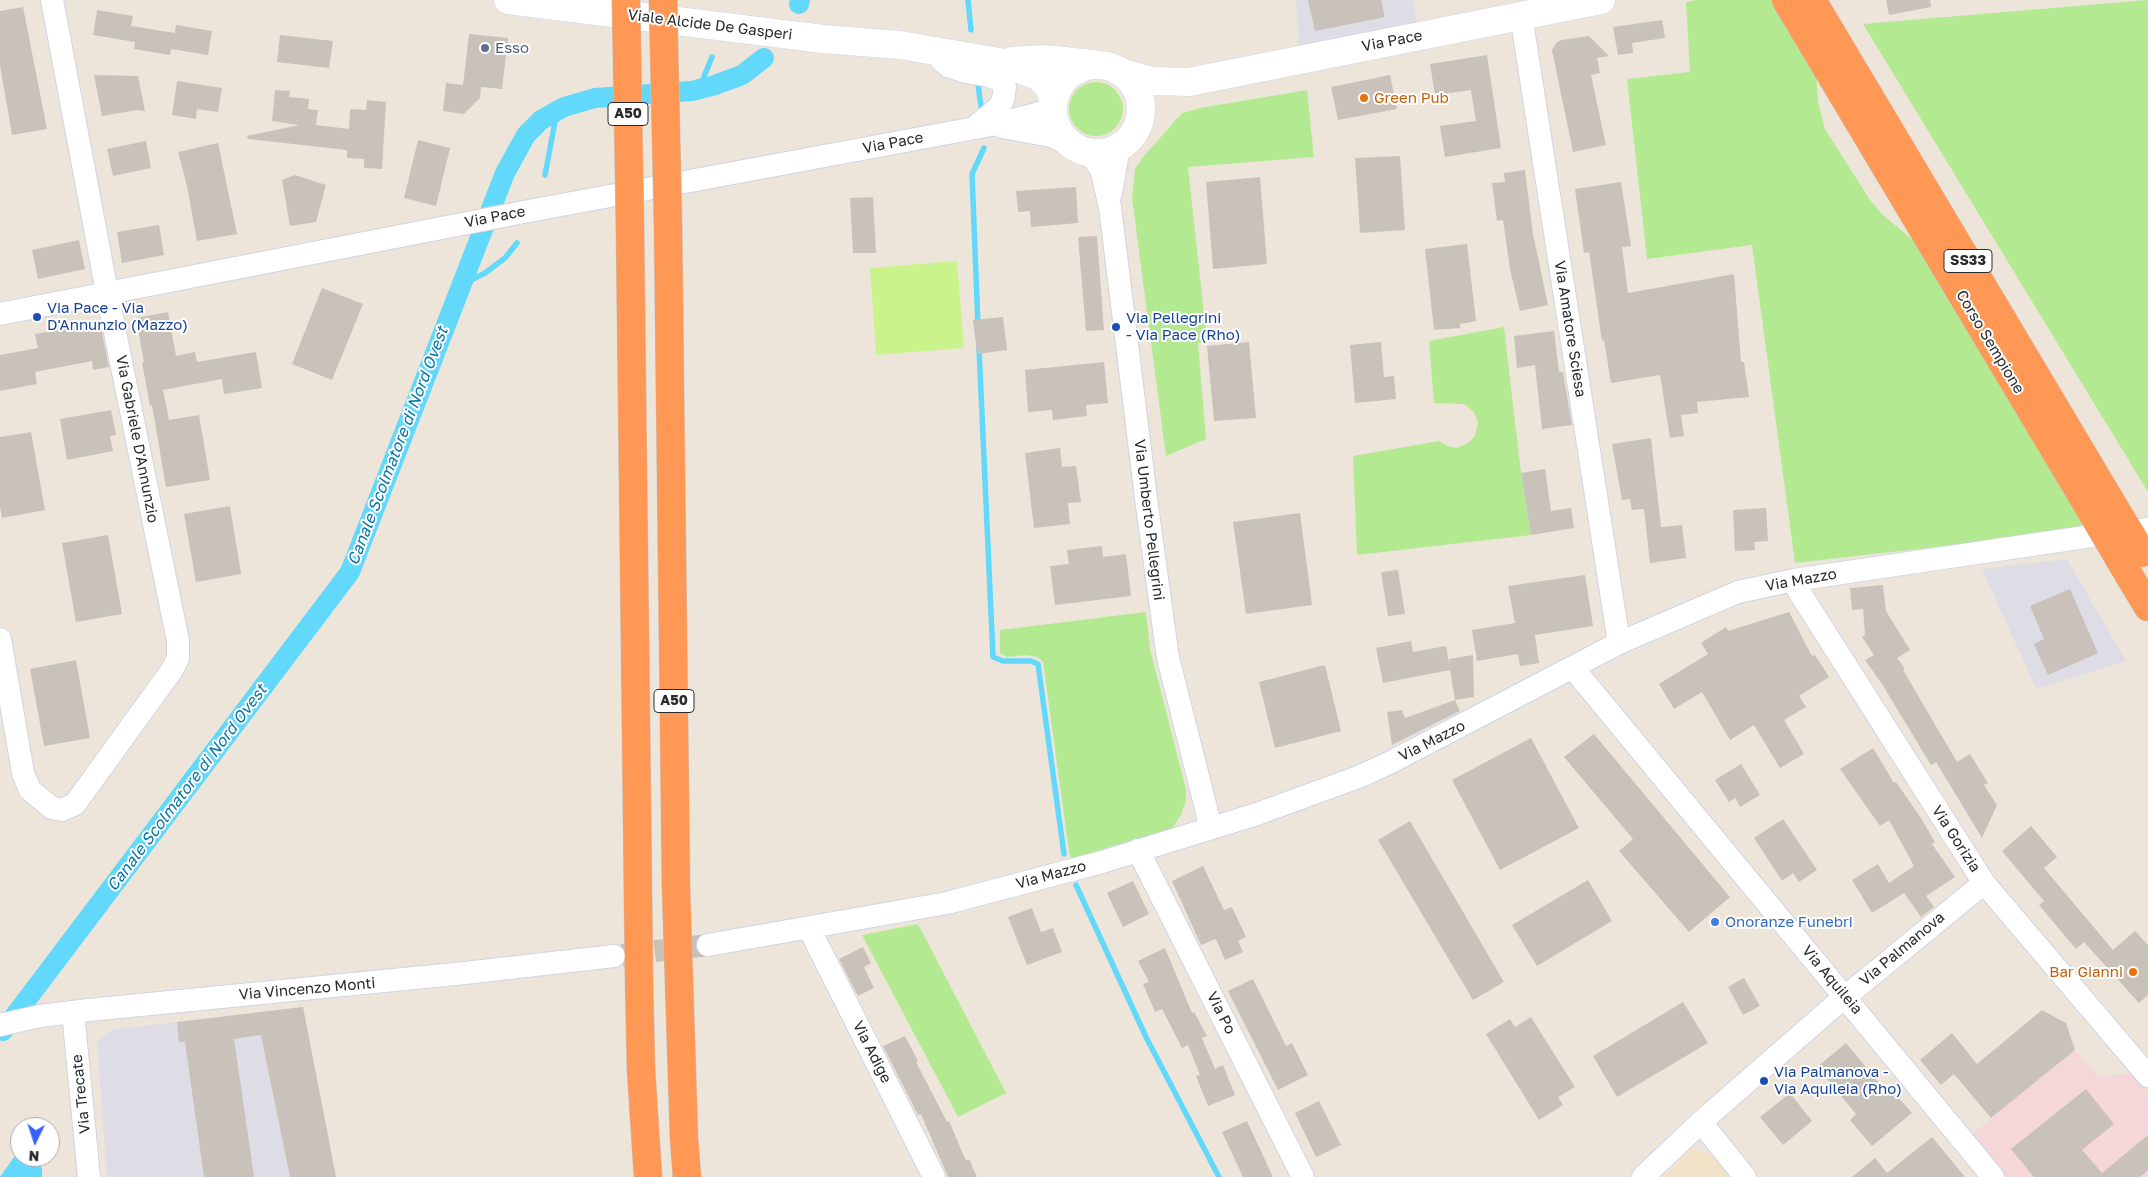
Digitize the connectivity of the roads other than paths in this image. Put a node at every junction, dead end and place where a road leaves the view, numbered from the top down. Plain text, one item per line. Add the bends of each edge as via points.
1 (52, 0) edge
2 (508, 0) edge
3 (626, 0) edge
4 (663, 0) edge
5 (1596, 0) edge
6 (1803, 6) edge
7 (1521, 15) junction
8 (948, 56) junction
9 (999, 62) junction
10 (1095, 64) junction
11 (1124, 73) junction
12 (1189, 82) junction
13 (1052, 103) junction
14 (982, 126) junction
15 (1138, 126) junction
16 (1119, 147) junction
17 (1078, 148) junction
18 (1110, 207) junction
19 (108, 294) junction
20 (0, 314) edge
21 (2139, 550) edge
22 (1794, 580) junction
23 (2148, 608) edge
24 (0, 639) edge
25 (1619, 644) junction
26 (1573, 668) junction
27 (1211, 828) junction
28 (1138, 850) junction
29 (1984, 883) junction
30 (811, 927) junction
31 (708, 945) tunnel mouth
32 (614, 956) tunnel mouth
33 (1846, 996) junction
34 (73, 1012) junction
35 (0, 1025) edge
36 (2148, 1076) edge
37 (1701, 1122) junction
38 (89, 1177) edge
39 (648, 1177) edge
40 (688, 1177) edge
41 (934, 1177) edge
42 (1303, 1177) edge
43 (1643, 1177) edge
44 (1745, 1177) edge
45 (1993, 1177) edge

1 - 19 street, Via Gabriele D'Annunzio
2 - 8 street, Viale Alcide De Gasperi via 900,45
3 - 39 highway, A50, bridge via 639,978
4 - 40 highway, A50, bridge via 676,887
5 - 7 street, Via Pace
6 - 21 highway, Corso Sempione / SS33, bridge via 2106,515
7 - 12 street, Via Pace
7 - 25 street, Via Amatore Sciesa
8 - 9 street, Viale Alcide De Gasperi
8 - 14 street via 941,60 948,66 989,76 1001,81 1005,87 1003,100
9 - 10 street, Viale Alcide De Gasperi via 1028,59
9 - 13 street, Viale Alcide De Gasperi via 1038,76 1049,87
10 - 11 street via 1110,66
10 - 13 street via 1080,67 1068,75 1058,86
11 - 12 street, Via Pace via 1152,81
11 - 15 street via 1140,97
12 - 15 street, Via Pace via 1162,98
13 - 14 street, Via Pace via 1043,112
13 - 17 street via 1059,133
14 - 17 street, Via Pace via 1038,133
14 - 19 street, Via Pace
15 - 16 street
16 - 17 street via 1099,153
16 - 18 street
17 - 18 street via 1100,169
18 - 27 street, Via Umberto Pellegrini via 1171,675
19 - 20 street, Via Pace
19 - 24 street, Via Gabriele D'Annunzio via 178,641 178,658 75,804 62,810 52,808 30,790 23,773
21 - 22 street, Via Mazzo via 2075,538
21 - 23 highway, Corso Sempione / SS33
22 - 25 street, Via Mazzo via 1726,596
22 - 29 street, Via Gorizia
25 - 26 street, Via Mazzo
26 - 27 street, Via Mazzo via 1368,773
26 - 33 street, Via Aquileia
27 - 28 street, Via Mazzo
28 - 30 street, Via Mazzo via 947,903
28 - 42 street, Via Po
29 - 33 street, Via Palmanova
29 - 36 street, Via Gorizia
30 - 31 street, Via Mazzo
30 - 41 street, Via Adige
32 - 34 street, Via Vincenzo Monti via 465,974
33 - 37 street, Via Palmanova
33 - 45 street, Via Aquileia
34 - 35 street, Via Vincenzo Monti
34 - 38 street, Via Trecate
37 - 43 street, Via Palmanova
37 - 44 street

